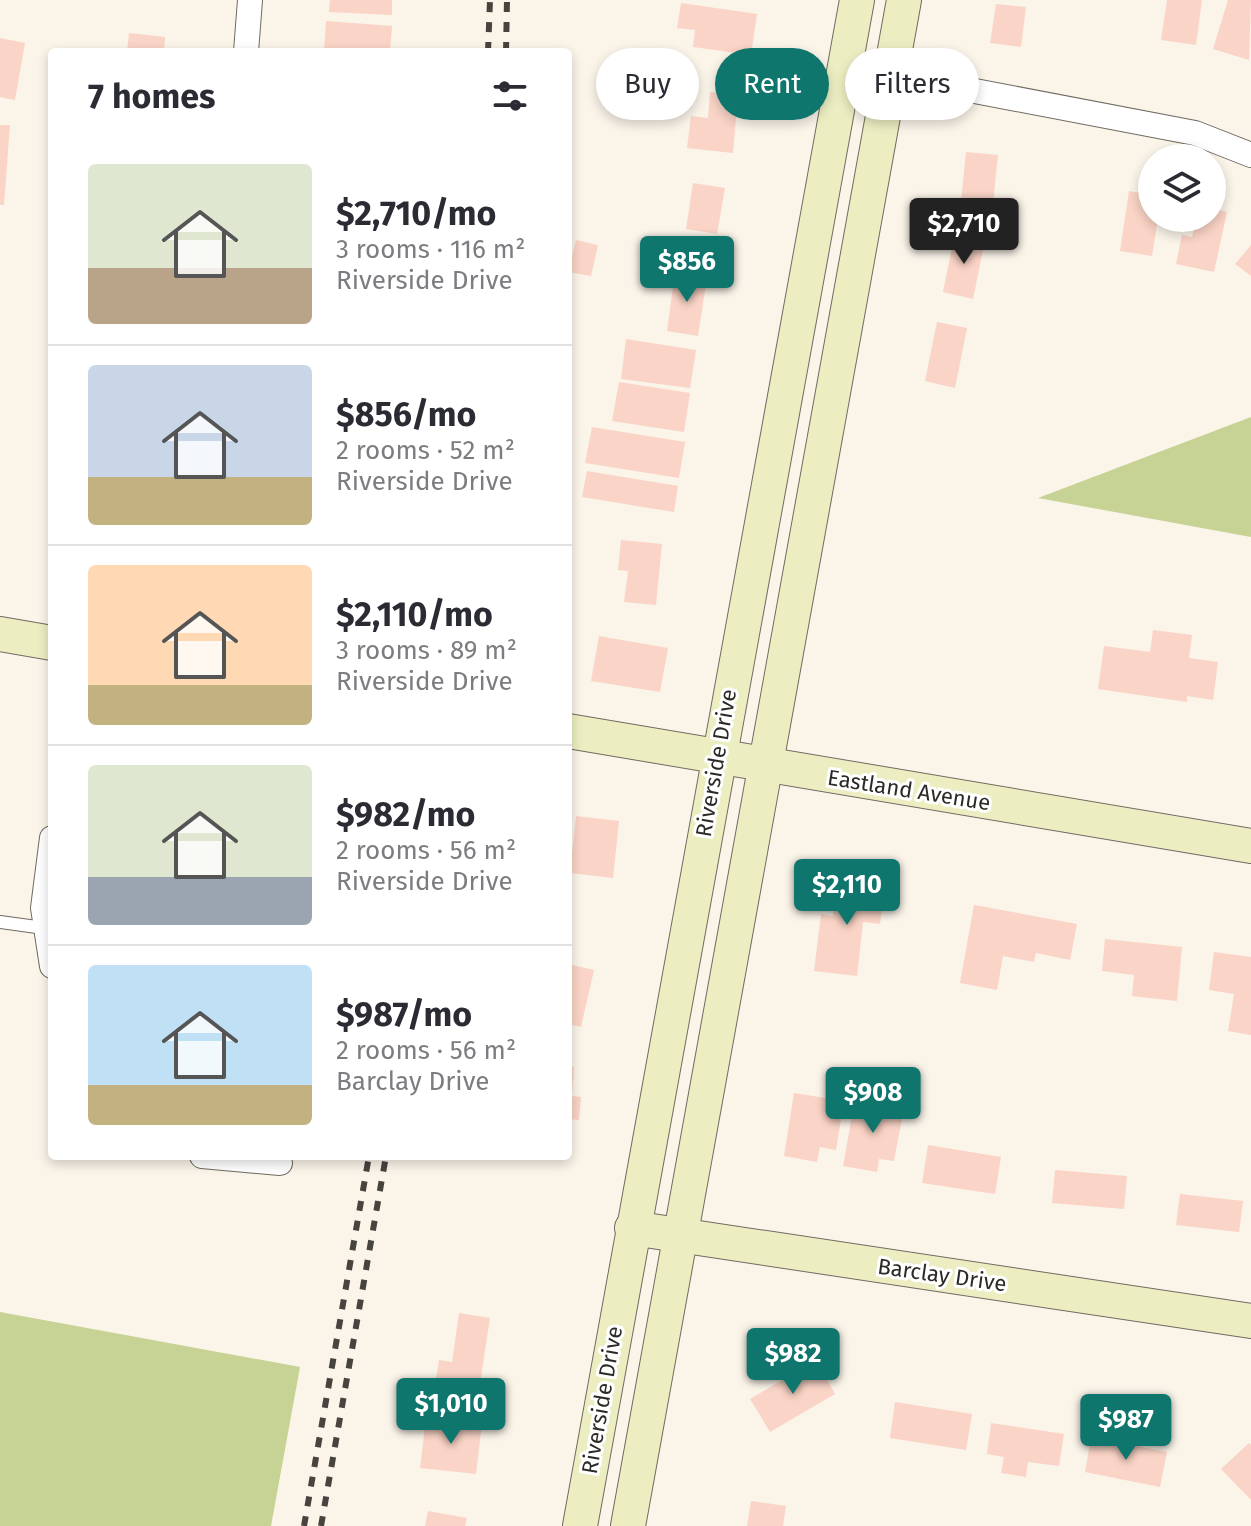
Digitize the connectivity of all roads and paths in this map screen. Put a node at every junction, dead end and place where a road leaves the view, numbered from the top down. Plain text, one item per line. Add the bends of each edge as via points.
1 (250, 0) edge
2 (857, 0) edge
3 (904, 0) edge
4 (246, 48) edge
5 (848, 48) edge
6 (896, 48) edge
7 (845, 63) edge
8 (979, 92) edge
9 (883, 120) edge
10 (1251, 155) edge
11 (0, 634) edge
12 (48, 642) edge
13 (572, 732) edge
14 (717, 756) junction
15 (768, 766) junction
16 (1251, 846) edge
17 (48, 861) edge
18 (0, 922) edge
19 (44, 928) junction
20 (48, 947) edge
21 (247, 1160) edge
22 (280, 1163) dead end
23 (632, 1228) junction
24 (681, 1237) junction
25 (1251, 1321) edge
26 (580, 1526) edge
27 (628, 1526) edge

1 - 4 street
2 - 5 street, Riverside Drive
3 - 6 street
7 - 14 street, Riverside Drive
8 - 10 street via 1195,133
9 - 15 street
11 - 12 street
13 - 14 street, Eastland Avenue
14 - 15 street, Eastland Avenue
14 - 23 street, Riverside Drive
15 - 16 street, Eastland Avenue
15 - 24 street
17 - 19 street
18 - 19 lane
19 - 20 street
21 - 22 street
23 - 24 street, Barclay Drive
23 - 26 street, Riverside Drive
24 - 25 street, Barclay Drive
24 - 27 street

